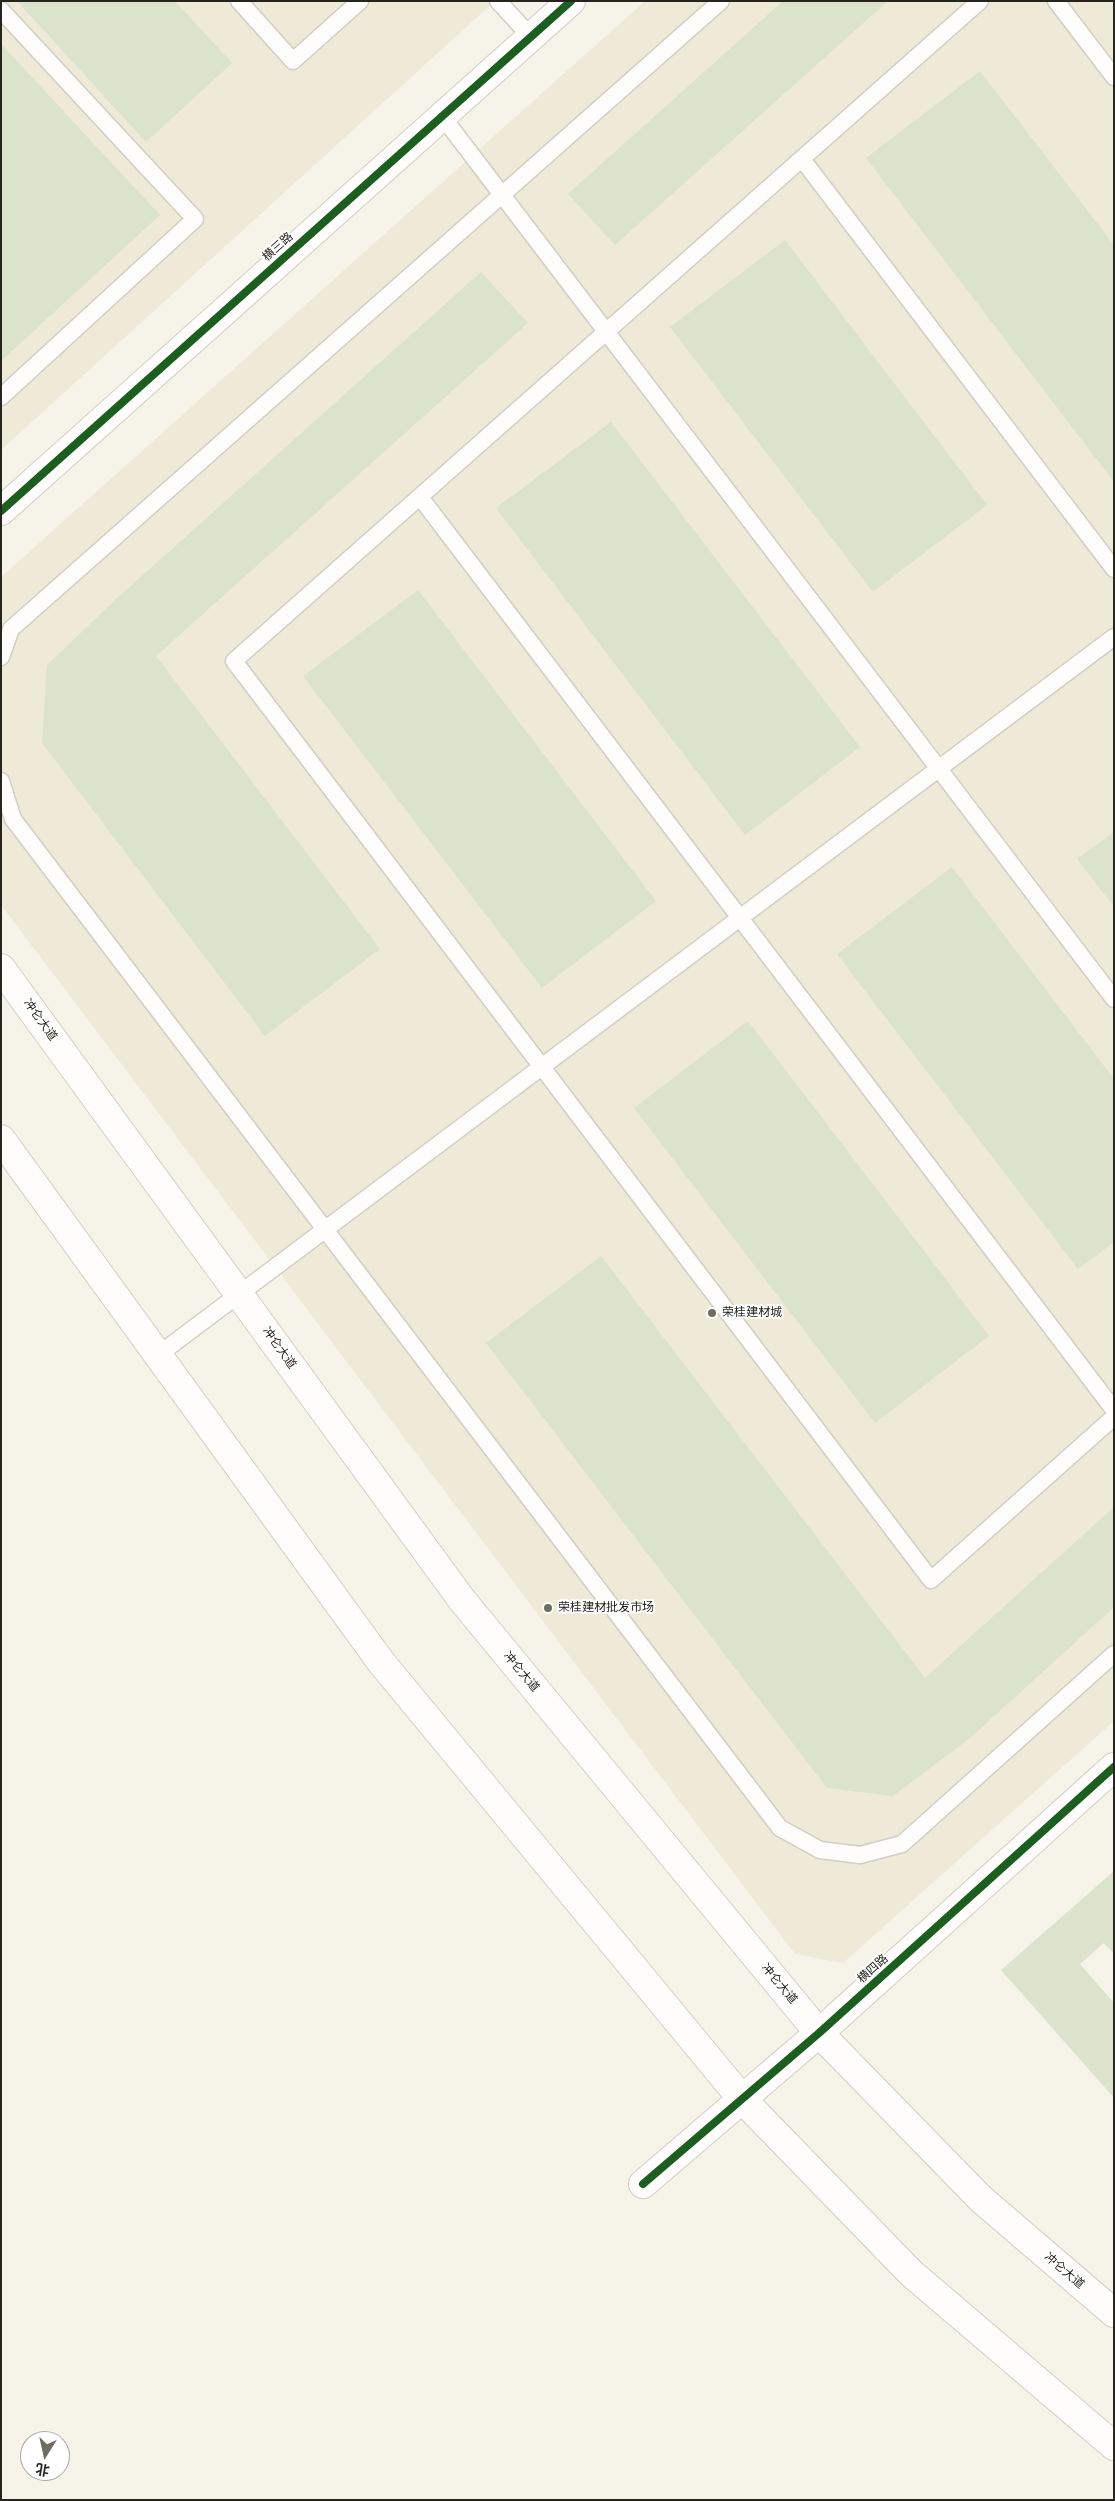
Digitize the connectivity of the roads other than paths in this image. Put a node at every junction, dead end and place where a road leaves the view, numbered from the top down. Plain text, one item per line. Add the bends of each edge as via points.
1 (239, 1) edge
2 (360, 1) edge
3 (498, 1) edge
4 (571, 1) edge
5 (721, 1) edge
6 (980, 1) edge
7 (1056, 1) edge
8 (1, 10) edge
9 (531, 37) junction
10 (1114, 78) edge
11 (442, 116) junction
12 (802, 159) junction
13 (502, 195) junction
14 (606, 332) junction
15 (1, 397) edge
16 (420, 497) junction
17 (1, 511) edge
18 (1114, 569) edge
19 (1114, 637) edge
20 (1, 657) edge
21 (938, 769) junction
22 (1, 781) edge
23 (740, 918) junction
24 (1, 968) edge
25 (1114, 999) edge
26 (541, 1066) junction
27 (1, 1139) edge
28 (325, 1229) junction
29 (239, 1293) junction
30 (158, 1355) junction
31 (1114, 1410) edge
32 (1114, 1417) edge
33 (1114, 1654) edge
34 (1114, 1767) edge
35 (819, 2033) junction
36 (742, 2099) junction
37 (643, 2184) dead end
38 (1114, 2313) edge
39 (1114, 2446) edge

1 - 2 lane via 293,61
3 - 9 lane
4 - 9 main road, 横三路
5 - 13 lane
6 - 12 lane
7 - 10 lane
8 - 15 lane via 195,219
9 - 11 main road, 横三路
11 - 13 lane
11 - 17 main road, 横三路
12 - 14 lane
12 - 18 lane
13 - 14 lane
13 - 20 lane via 11,629
14 - 16 lane
14 - 21 lane
16 - 23 lane
16 - 26 lane via 234,662
19 - 21 lane
21 - 23 lane
21 - 25 lane
22 - 28 lane via 14,818
23 - 26 lane
23 - 31 lane
24 - 29 main road, 冲仑大道
26 - 28 lane
26 - 32 lane via 932,1580
27 - 30 main road
28 - 29 lane
28 - 33 lane via 780,1828 820,1850 860,1856 902,1844
29 - 30 lane
29 - 35 main road, 冲仑大道 via 462,1600
30 - 36 main road via 381,1662
34 - 35 main road, 横四路
35 - 36 main road, 横四路
35 - 38 main road, 冲仑大道 via 981,2200
36 - 37 main road, 横四路
36 - 39 main road via 911,2273

